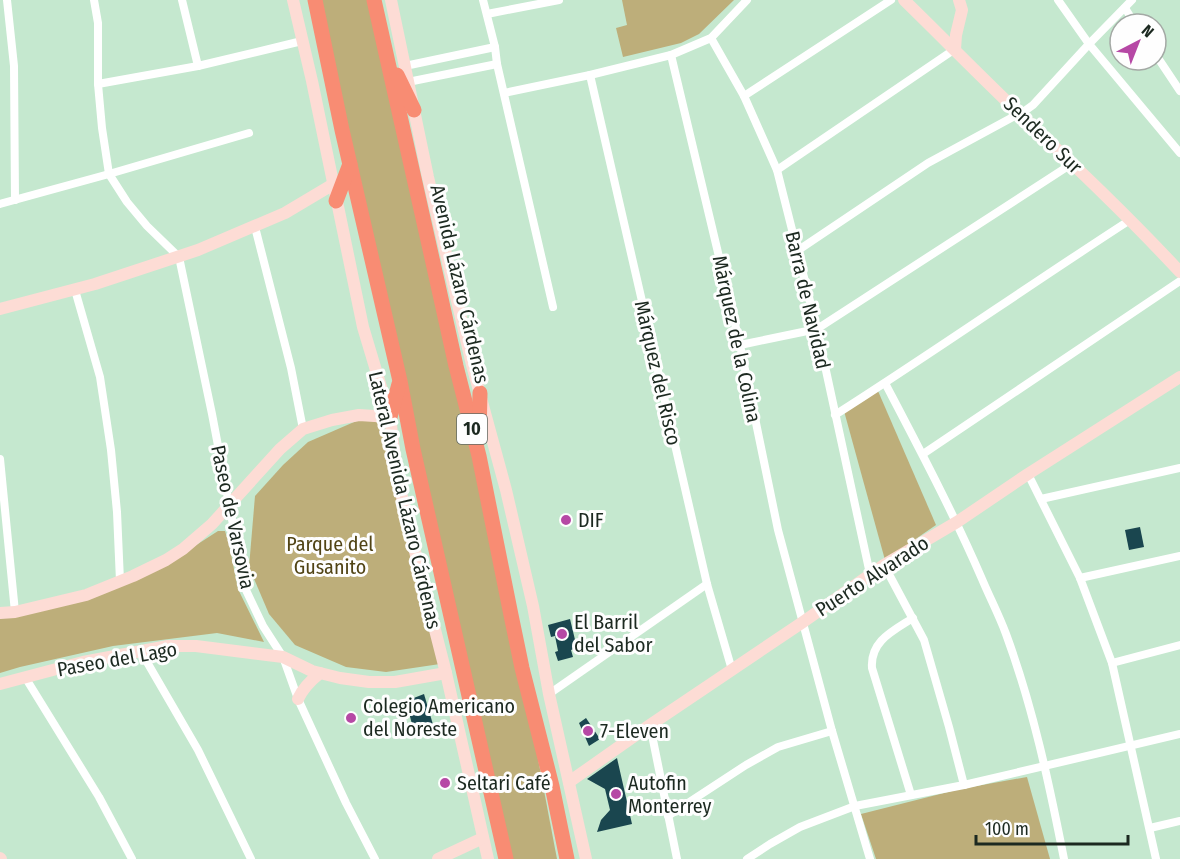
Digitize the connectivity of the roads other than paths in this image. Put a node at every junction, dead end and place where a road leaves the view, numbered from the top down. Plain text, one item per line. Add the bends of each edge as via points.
1 (7, 0) edge
2 (94, 0) edge
3 (182, 0) edge
4 (293, 0) edge
5 (315, 0) edge
6 (374, 0) edge
7 (392, 0) edge
8 (483, 0) edge
9 (559, 0) edge
10 (747, 0) edge
11 (891, 0) edge
12 (903, 0) edge
13 (959, 0) edge
14 (1058, 0) edge
15 (1132, 0) edge
16 (1125, 8) junction
17 (1128, 12) edge
18 (487, 14) junction
19 (382, 38) junction
20 (711, 38) junction
21 (302, 41) junction
22 (1089, 44) junction
23 (495, 47) junction
24 (955, 49) junction
25 (671, 55) junction
26 (497, 64) junction
27 (198, 66) junction
28 (405, 66) junction
29 (1167, 72) edge
30 (590, 75) junction
31 (408, 82) junction
32 (98, 84) junction
33 (1180, 91) edge
34 (504, 93) junction
35 (744, 96) junction
36 (414, 110) junction
37 (1020, 113) junction
38 (249, 133) dead end
39 (1180, 153) edge
40 (1073, 163) junction
41 (350, 164) junction
42 (777, 170) junction
43 (110, 174) junction
44 (332, 184) junction
45 (15, 200) junction
46 (336, 201) junction
47 (0, 204) edge
48 (1130, 220) junction
49 (255, 226) junction
50 (797, 251) junction
51 (179, 257) junction
52 (1180, 272) edge
53 (1180, 282) edge
54 (75, 290) junction
55 (553, 307) dead end
56 (0, 309) edge
57 (817, 328) junction
58 (740, 345) junction
59 (1180, 377) edge
60 (400, 381) junction
61 (885, 383) junction
62 (480, 393) junction
63 (834, 415) junction
64 (390, 417) junction
65 (303, 429) junction
66 (923, 454) junction
67 (479, 456) junction
68 (0, 459) edge
69 (1180, 468) edge
70 (1028, 474) junction
71 (1041, 500) junction
72 (230, 504) junction
73 (957, 522) junction
74 (1180, 556) edge
75 (884, 565) junction
76 (870, 574) junction
77 (1080, 578) junction
78 (120, 581) junction
79 (707, 584) junction
80 (15, 612) junction
81 (0, 613) edge
82 (913, 618) junction
83 (803, 622) junction
84 (1180, 645) edge
85 (141, 650) junction
86 (283, 657) junction
87 (1112, 663) junction
88 (732, 670) junction
89 (320, 673) junction
90 (446, 673) junction
91 (25, 676) junction
92 (0, 684) edge
93 (549, 694) junction
94 (298, 699) junction
95 (650, 725) junction
96 (832, 731) junction
97 (1180, 734) edge
98 (1130, 746) junction
99 (1046, 766) junction
100 (569, 782) junction
101 (964, 785) junction
102 (911, 795) junction
103 (855, 806) junction
104 (668, 816) junction
105 (1180, 821) edge
106 (1150, 828) junction
107 (483, 838) junction
108 (132, 859) edge
109 (250, 859) edge
110 (375, 859) edge
111 (438, 859) edge
112 (489, 859) edge
113 (506, 859) edge
114 (567, 859) edge
115 (586, 859) edge
116 (677, 859) edge
117 (747, 859) edge
118 (870, 859) edge
119 (1064, 859) edge
120 (1156, 859) edge

1 - 45 street via 14,66
2 - 32 street
3 - 27 street
4 - 21 street, Lateral Avenida Lázaro Cárdenas
5 - 41 highway
6 - 19 highway, Avenida Lázaro Cárdenas / 10
7 - 28 street
8 - 18 street
9 - 18 street
10 - 20 street
11 - 35 street
12 - 24 street, Sendero Sur
13 - 24 street via 962,10
14 - 22 street
15 - 16 street
16 - 17 street
16 - 22 street
18 - 23 street
19 - 36 highway via 386,55
19 - 67 highway, Avenida Lázaro Cárdenas / 10
20 - 25 street
20 - 35 street, Barra de Navidad
21 - 27 street
21 - 44 street, Lateral Avenida Lázaro Cárdenas
22 - 37 street via 1033,105
22 - 39 street
23 - 26 street
23 - 28 street
24 - 37 street, Sendero Sur
24 - 42 street
25 - 30 street
25 - 58 street, Márquez de la Colina
26 - 31 street
26 - 34 street
27 - 32 street
28 - 31 street
29 - 33 street
30 - 34 street
30 - 79 street, Márquez del Risco
31 - 36 street
32 - 43 street
34 - 55 street
35 - 42 street, Barra de Navidad
36 - 62 street
37 - 40 street, Sendero Sur
37 - 50 street via 928,163
38 - 43 street
40 - 48 street, Sendero Sur
40 - 57 street
41 - 46 highway
41 - 60 highway
42 - 50 street, Barra de Navidad
43 - 45 street
43 - 51 street via 127,202
44 - 46 street, Lateral Avenida Lázaro Cárdenas
44 - 49 street
45 - 47 street
46 - 64 street, Lateral Avenida Lázaro Cárdenas via 363,327
48 - 52 street, Sendero Sur
48 - 61 street
49 - 51 street
49 - 65 street
50 - 57 street, Barra de Navidad
51 - 54 street
51 - 72 street, Paseo de Varsovia
53 - 66 street
54 - 56 street
54 - 78 street via 100,377 112,460
57 - 58 street
57 - 63 street, Barra de Navidad
58 - 83 street, Márquez de la Colina via 778,530
59 - 70 street, Puerto Alvarado
60 - 64 highway
60 - 113 highway
61 - 63 street
61 - 66 street
62 - 67 highway
62 - 93 street via 533,606
63 - 76 street, Barra de Navidad
64 - 65 street via 359,415
64 - 90 street, Lateral Avenida Lázaro Cárdenas via 397,474
65 - 72 street
66 - 73 street
67 - 114 highway, Avenida Lázaro Cárdenas / 10 via 522,668
68 - 80 street
69 - 71 street
70 - 71 street
70 - 73 street, Puerto Alvarado
71 - 77 street
72 - 78 street via 183,549
72 - 86 street, Paseo de Varsovia via 245,588
73 - 75 street, Puerto Alvarado
73 - 99 street via 1006,634
74 - 77 street
75 - 76 street, Puerto Alvarado
75 - 82 street
76 - 83 street, Puerto Alvarado
77 - 87 street
78 - 80 street via 86,595
79 - 88 street, Márquez del Risco
79 - 93 street
80 - 81 street
82 - 101 street via 933,669
82 - 102 street via 882,639 871,659
83 - 88 street, Puerto Alvarado
83 - 96 street, Márquez de la Colina
84 - 87 street
85 - 86 street, Paseo del Lago via 196,646
85 - 91 street, Paseo del Lago
85 - 109 street via 198,750
86 - 89 street, Paseo del Lago
86 - 94 street, Paseo de Varsovia
87 - 98 street
88 - 95 street, Puerto Alvarado
89 - 90 street, Paseo del Lago via 378,682
89 - 94 street
90 - 107 street, Lateral Avenida Lázaro Cárdenas
91 - 92 street, Paseo del Lago
91 - 108 street
93 - 100 street
94 - 110 street, Paseo de Varsovia
95 - 100 street, Puerto Alvarado
95 - 104 street
96 - 103 street, Márquez de la Colina
96 - 104 street via 778,747
97 - 98 street
98 - 99 street
98 - 106 street
99 - 101 street
99 - 119 street
100 - 115 street
101 - 102 street
102 - 103 street
103 - 117 street via 800,827
103 - 118 street, Márquez de la Colina
104 - 116 street
105 - 106 street
106 - 120 street
107 - 111 street
107 - 112 street, Lateral Avenida Lázaro Cárdenas

